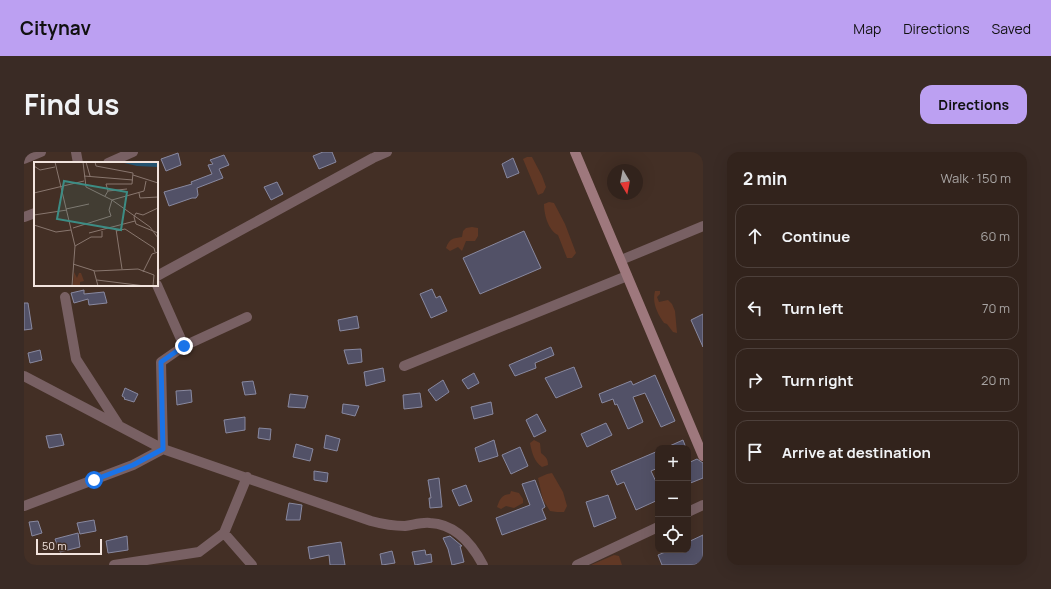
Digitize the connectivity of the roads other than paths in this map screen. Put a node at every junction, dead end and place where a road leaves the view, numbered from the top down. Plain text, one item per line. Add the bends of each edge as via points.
1 (40, 152) edge
2 (76, 152) edge
3 (133, 152) edge
4 (387, 152) edge
5 (575, 152) edge
6 (372, 155) edge
7 (24, 159) edge
8 (78, 162) edge
9 (110, 162) edge
10 (34, 213) edge
11 (24, 217) edge
12 (703, 226) edge
13 (621, 260) junction
14 (158, 275) edge
15 (627, 276) junction
16 (157, 286) edge
17 (65, 298) dead end
18 (247, 317) dead end
19 (184, 346) junction
20 (404, 366) dead end
21 (24, 376) edge
22 (119, 425) junction
23 (163, 449) junction
24 (703, 456) edge
25 (247, 477) junction
26 (703, 505) edge
27 (24, 506) edge
28 (691, 511) edge
29 (655, 527) edge
30 (224, 533) junction
31 (114, 565) edge
32 (252, 565) edge
33 (483, 565) edge
34 (577, 565) edge

1 - 7 street
2 - 8 street
3 - 9 street
4 - 6 street
5 - 13 street
6 - 14 street
10 - 11 street
12 - 13 street
13 - 15 street
15 - 20 street
15 - 24 street
16 - 19 street
17 - 22 street via 76,359
18 - 19 street
19 - 23 street via 161,362
21 - 22 street
22 - 23 street
23 - 25 street
23 - 27 street via 133,465
25 - 30 street
25 - 33 street via 386,525 429,523 446,526 461,535 477,553
26 - 28 street
29 - 34 street
30 - 31 street via 199,552
30 - 32 street

